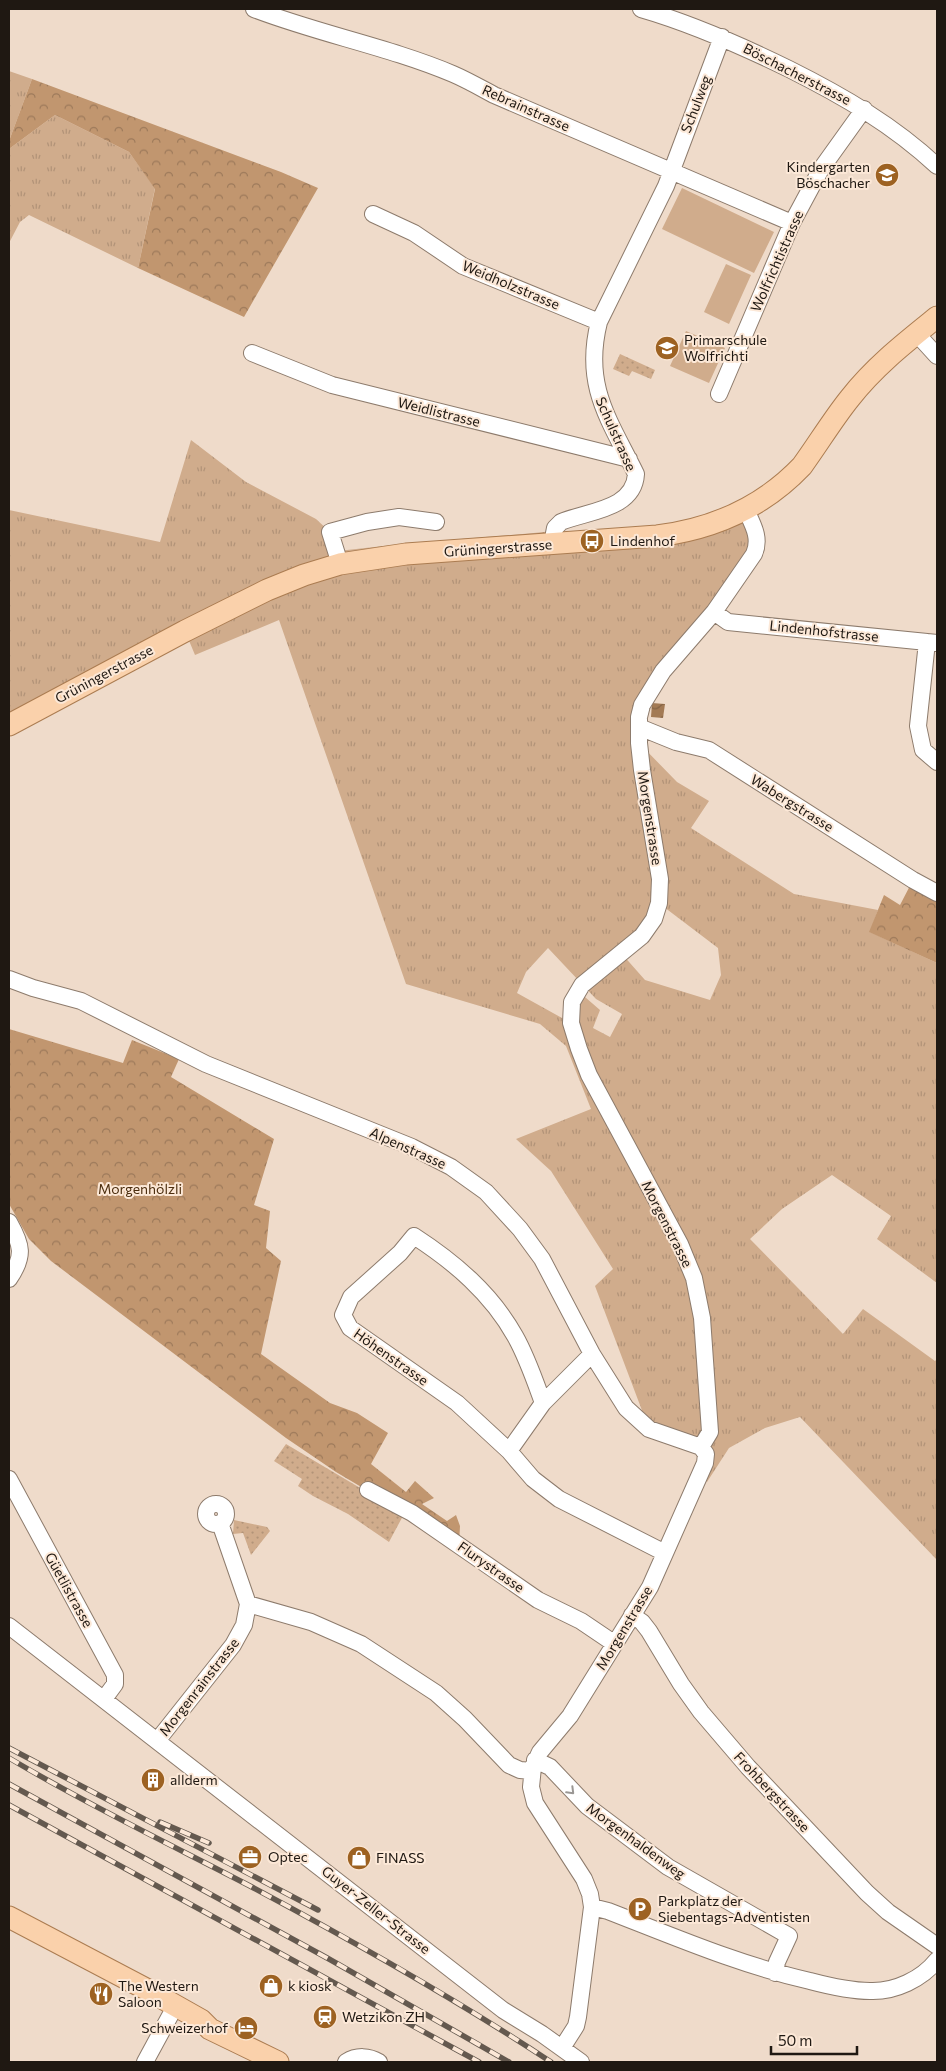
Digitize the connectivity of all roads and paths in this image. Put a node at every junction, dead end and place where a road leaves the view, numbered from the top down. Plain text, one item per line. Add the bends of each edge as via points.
1 (254, 9) edge
2 (641, 9) edge
3 (722, 37) junction
4 (864, 109) junction
5 (937, 166) edge
6 (671, 170) junction
7 (373, 214) dead end
8 (792, 224) junction
9 (937, 317) edge
10 (599, 322) junction
11 (916, 333) junction
12 (252, 353) dead end
13 (937, 356) edge
14 (719, 394) dead end
15 (628, 459) junction
16 (746, 510) junction
17 (436, 522) dead end
18 (552, 544) junction
19 (340, 564) junction
20 (714, 612) junction
21 (932, 643) edge
22 (9, 725) edge
23 (639, 729) junction
24 (937, 762) edge
25 (937, 893) edge
26 (9, 979) edge
27 (9, 1222) edge
28 (9, 1279) edge
29 (592, 1354) junction
30 (544, 1404) junction
31 (701, 1447) junction
32 (508, 1451) junction
33 (9, 1479) edge
34 (368, 1490) dead end
35 (220, 1523) dead end
36 (665, 1553) junction
37 (248, 1604) junction
38 (632, 1615) junction
39 (9, 1626) edge
40 (615, 1644) junction
41 (104, 1700) junction
42 (157, 1740) junction
43 (533, 1765) junction
44 (592, 1908) junction
45 (9, 1917) edge
46 (9, 1927) edge
47 (937, 1946) edge
48 (937, 1960) edge
49 (775, 1973) junction
50 (172, 2014) junction
51 (210, 2029) junction
52 (562, 2048) junction
53 (145, 2062) edge
54 (278, 2062) edge
55 (346, 2062) edge
56 (379, 2062) edge
57 (580, 2062) edge

1 - 6 street, Rebrainstrasse via 453,74 494,95
2 - 3 street, Böschacherstrasse
3 - 4 street, Böschacherstrasse
3 - 6 street, Schulweg
4 - 5 street, Böschacherstrasse via 914,144
4 - 8 street, Wolfrichtistrasse via 821,169
6 - 8 street, Rebrainstrasse
6 - 10 street, Schulstrasse
7 - 10 street, Weidholzstrasse via 414,234 463,266
8 - 14 street, Wolfrichtistrasse
9 - 11 main road, Grüningerstrasse
10 - 15 street, Schulstrasse via 594,348 595,383
11 - 13 street
11 - 16 main road, Grüningerstrasse via 856,391 802,466 768,497
12 - 15 street, Weidlistrasse via 332,385
15 - 18 street, Schulstrasse via 636,474 628,496 618,503 561,522 555,528
16 - 18 main road, Grüningerstrasse via 722,521 670,534
16 - 20 street, Morgenstrasse via 756,531 758,545
17 - 19 street via 399,517 330,532
18 - 19 main road, Grüningerstrasse via 406,554
19 - 22 main road, Grüningerstrasse via 267,590
20 - 21 street, Lindenhofstrasse via 728,622
20 - 23 street, Morgenstrasse via 663,671 642,705
21 - 24 street via 918,726 922,750
23 - 25 street, Wabergstrasse via 709,750
23 - 31 street, Morgenstrasse via 642,770 660,879 659,903 654,919 642,936 582,985 572,1002 571,1024 589,1076 680,1244 694,1278 702,1318 710,1432
26 - 29 street, Alpenstrasse via 81,1001 206,1064 412,1147 451,1167 486,1192 520,1229 542,1259
27 - 28 street via 21,1252
29 - 30 street
29 - 31 street, Alpenstrasse via 626,1408 638,1421 650,1429
30 - 32 street
30 - 32 street, Höhenstrasse via 515,1335 496,1308 472,1280 414,1236 351,1297 343,1315 350,1328 457,1403
31 - 36 street, Morgenstrasse via 706,1454 705,1462
32 - 36 street, Höhenstrasse via 533,1479 559,1499
33 - 41 street, Güetlistrasse via 115,1676 115,1684
34 - 40 street, Flurystrasse via 412,1513 538,1600 581,1621
35 - 37 street
36 - 38 street, Morgenstrasse via 650,1587
37 - 42 street, Morgenrainstrasse via 244,1625 233,1645
37 - 43 street via 311,1622 361,1644 436,1693 509,1765 520,1770
38 - 40 street, Morgenstrasse
38 - 47 street, Frohbergstrasse via 649,1631 692,1700 748,1768 867,1893
39 - 41 street, Guyer-Zeller-Strasse
40 - 43 street, Morgenstrasse via 570,1716
41 - 42 street, Guyer-Zeller-Strasse
42 - 52 street, Guyer-Zeller-Strasse via 503,2010
43 - 44 street via 531,1787 535,1803 584,1879
43 -> 49 street, Morgenhaldenweg via 550,1767 587,1806 668,1867 789,1936
44 - 49 street via 608,1911 732,1960
44 - 52 street via 578,2017
45 - 51 main road via 146,1989
46 - 50 main road
48 - 49 street via 909,1982 870,1992
50 - 51 main road via 195,2027
50 - 53 street
51 - 54 main road
52 - 57 street, Guyer-Zeller-Strasse
55 - 56 street via 363,2057

